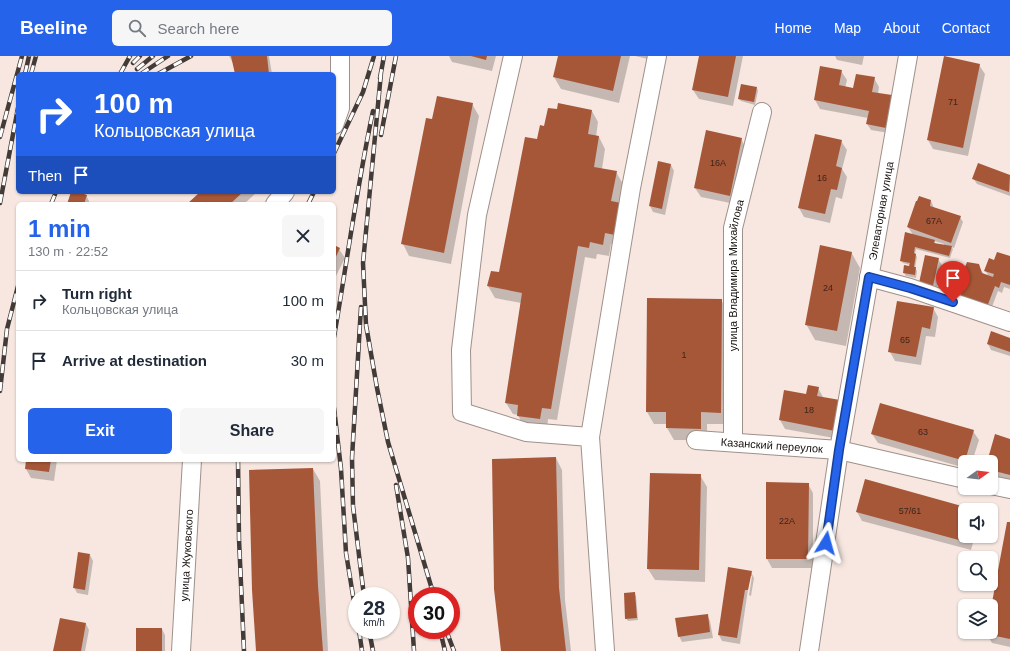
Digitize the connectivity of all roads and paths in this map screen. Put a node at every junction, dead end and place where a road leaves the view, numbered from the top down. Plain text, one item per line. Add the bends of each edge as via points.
1 (340, 56) edge
2 (513, 56) edge
3 (657, 56) edge
4 (908, 56) edge
5 (762, 112) dead end
6 (336, 119) edge
7 (283, 194) edge
8 (277, 202) edge
9 (869, 277) junction
10 (1010, 322) edge
11 (590, 438) junction
12 (696, 440) dead end
13 (733, 442) junction
14 (839, 450) junction
15 (192, 462) edge
16 (958, 477) edge
17 (998, 486) edge
18 (1010, 489) edge
19 (181, 651) edge
20 (605, 651) edge
21 (809, 651) edge

1 - 6 street via 340,108
2 - 11 street via 477,215 461,350 462,412 526,432
3 - 11 street via 631,188
4 - 9 street, Элеваторная улица
5 - 13 street, улица Владимира Михайлова via 733,228
7 - 8 street
9 - 10 street
9 - 14 street, Элеваторная улица
11 - 20 street
12 - 13 street, Казанский переулок
13 - 14 street, Казанский переулок
14 - 16 street, Казанский переулок
14 - 21 street, Элеваторная улица
15 - 19 street, улица Жуковского
17 - 18 street

